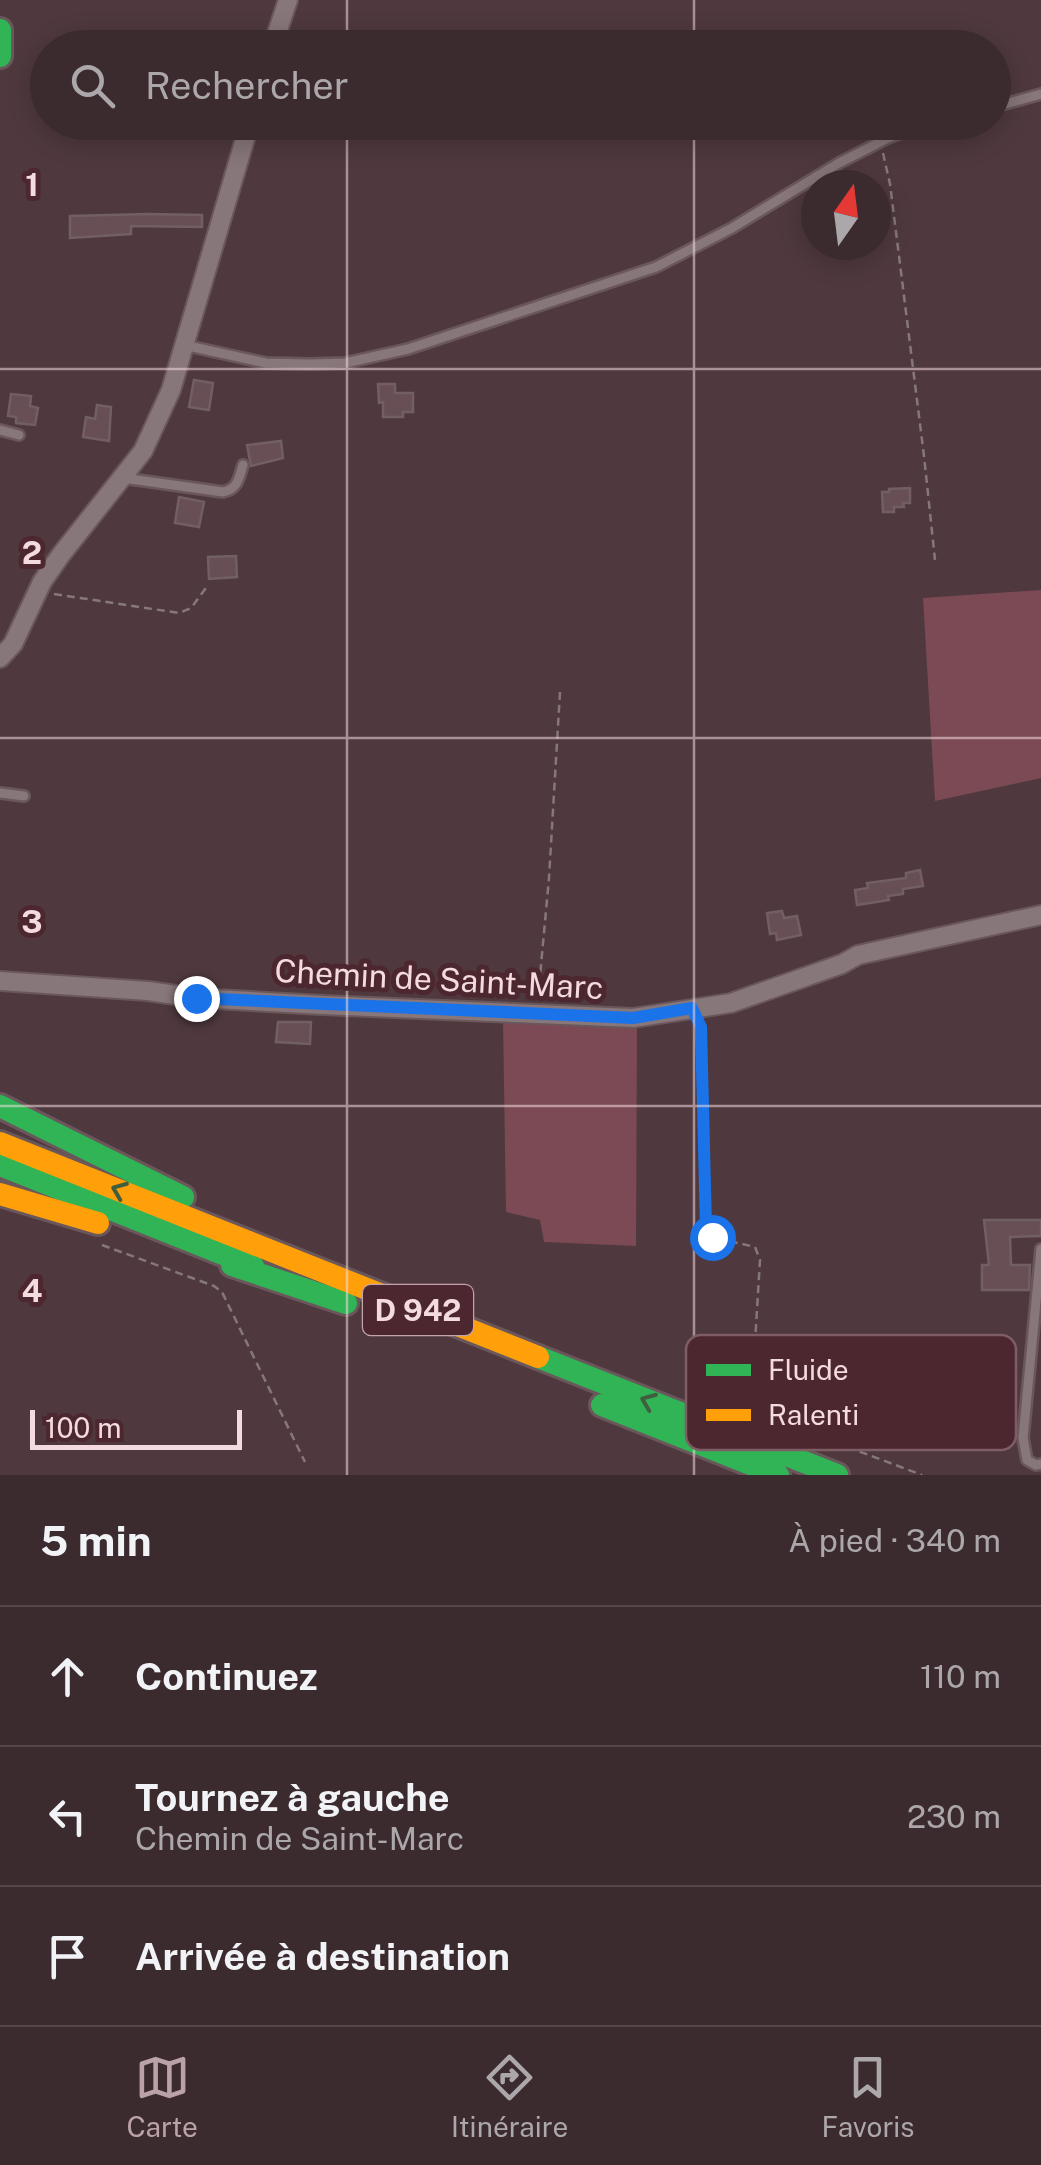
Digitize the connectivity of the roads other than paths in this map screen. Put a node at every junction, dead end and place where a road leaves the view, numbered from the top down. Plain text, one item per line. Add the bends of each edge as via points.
1 (288, 0) edge
2 (0, 30) edge
3 (278, 30) edge
4 (0, 56) edge
5 (1041, 94) edge
6 (1011, 102) edge
7 (245, 140) edge
8 (884, 140) edge
9 (184, 346) junction
10 (0, 430) edge
11 (19, 435) dead end
12 (243, 465) dead end
13 (122, 478) junction
14 (0, 658) edge
15 (0, 794) edge
16 (24, 796) dead end
17 (1041, 915) edge
18 (0, 981) edge
19 (0, 1106) edge
20 (0, 1143) edge
21 (0, 1165) edge
22 (0, 1194) edge
23 (1041, 1250) edge
24 (348, 1293) junction
25 (686, 1419) edge
26 (686, 1436) edge
27 (719, 1450) edge
28 (770, 1450) edge
29 (1041, 1464) edge
30 (778, 1475) edge
31 (837, 1475) edge

1 - 3 street
2 - 4 main road
5 - 6 lane
7 - 9 street
8 - 9 lane via 656,267 408,348 310,364 266,363
9 - 13 street via 143,451
10 - 11 lane
12 - 13 lane via 238,482 223,492
13 - 14 street via 60,556
15 - 16 lane
17 - 18 street, Chemin de Saint-Marc via 858,954 731,1002 633,1018 196,998
19 - 24 main road, D 942 via 284,1247
24 -> 20 main road, D 942
21 - 24 main road, D 942
22 - 24 main road, D 942
23 - 29 lane via 1023,1438 1027,1460
25 -> 24 main road, D 942
24 - 26 main road, D 942
27 - 30 main road, D 942
31 -> 28 main road, D 942

